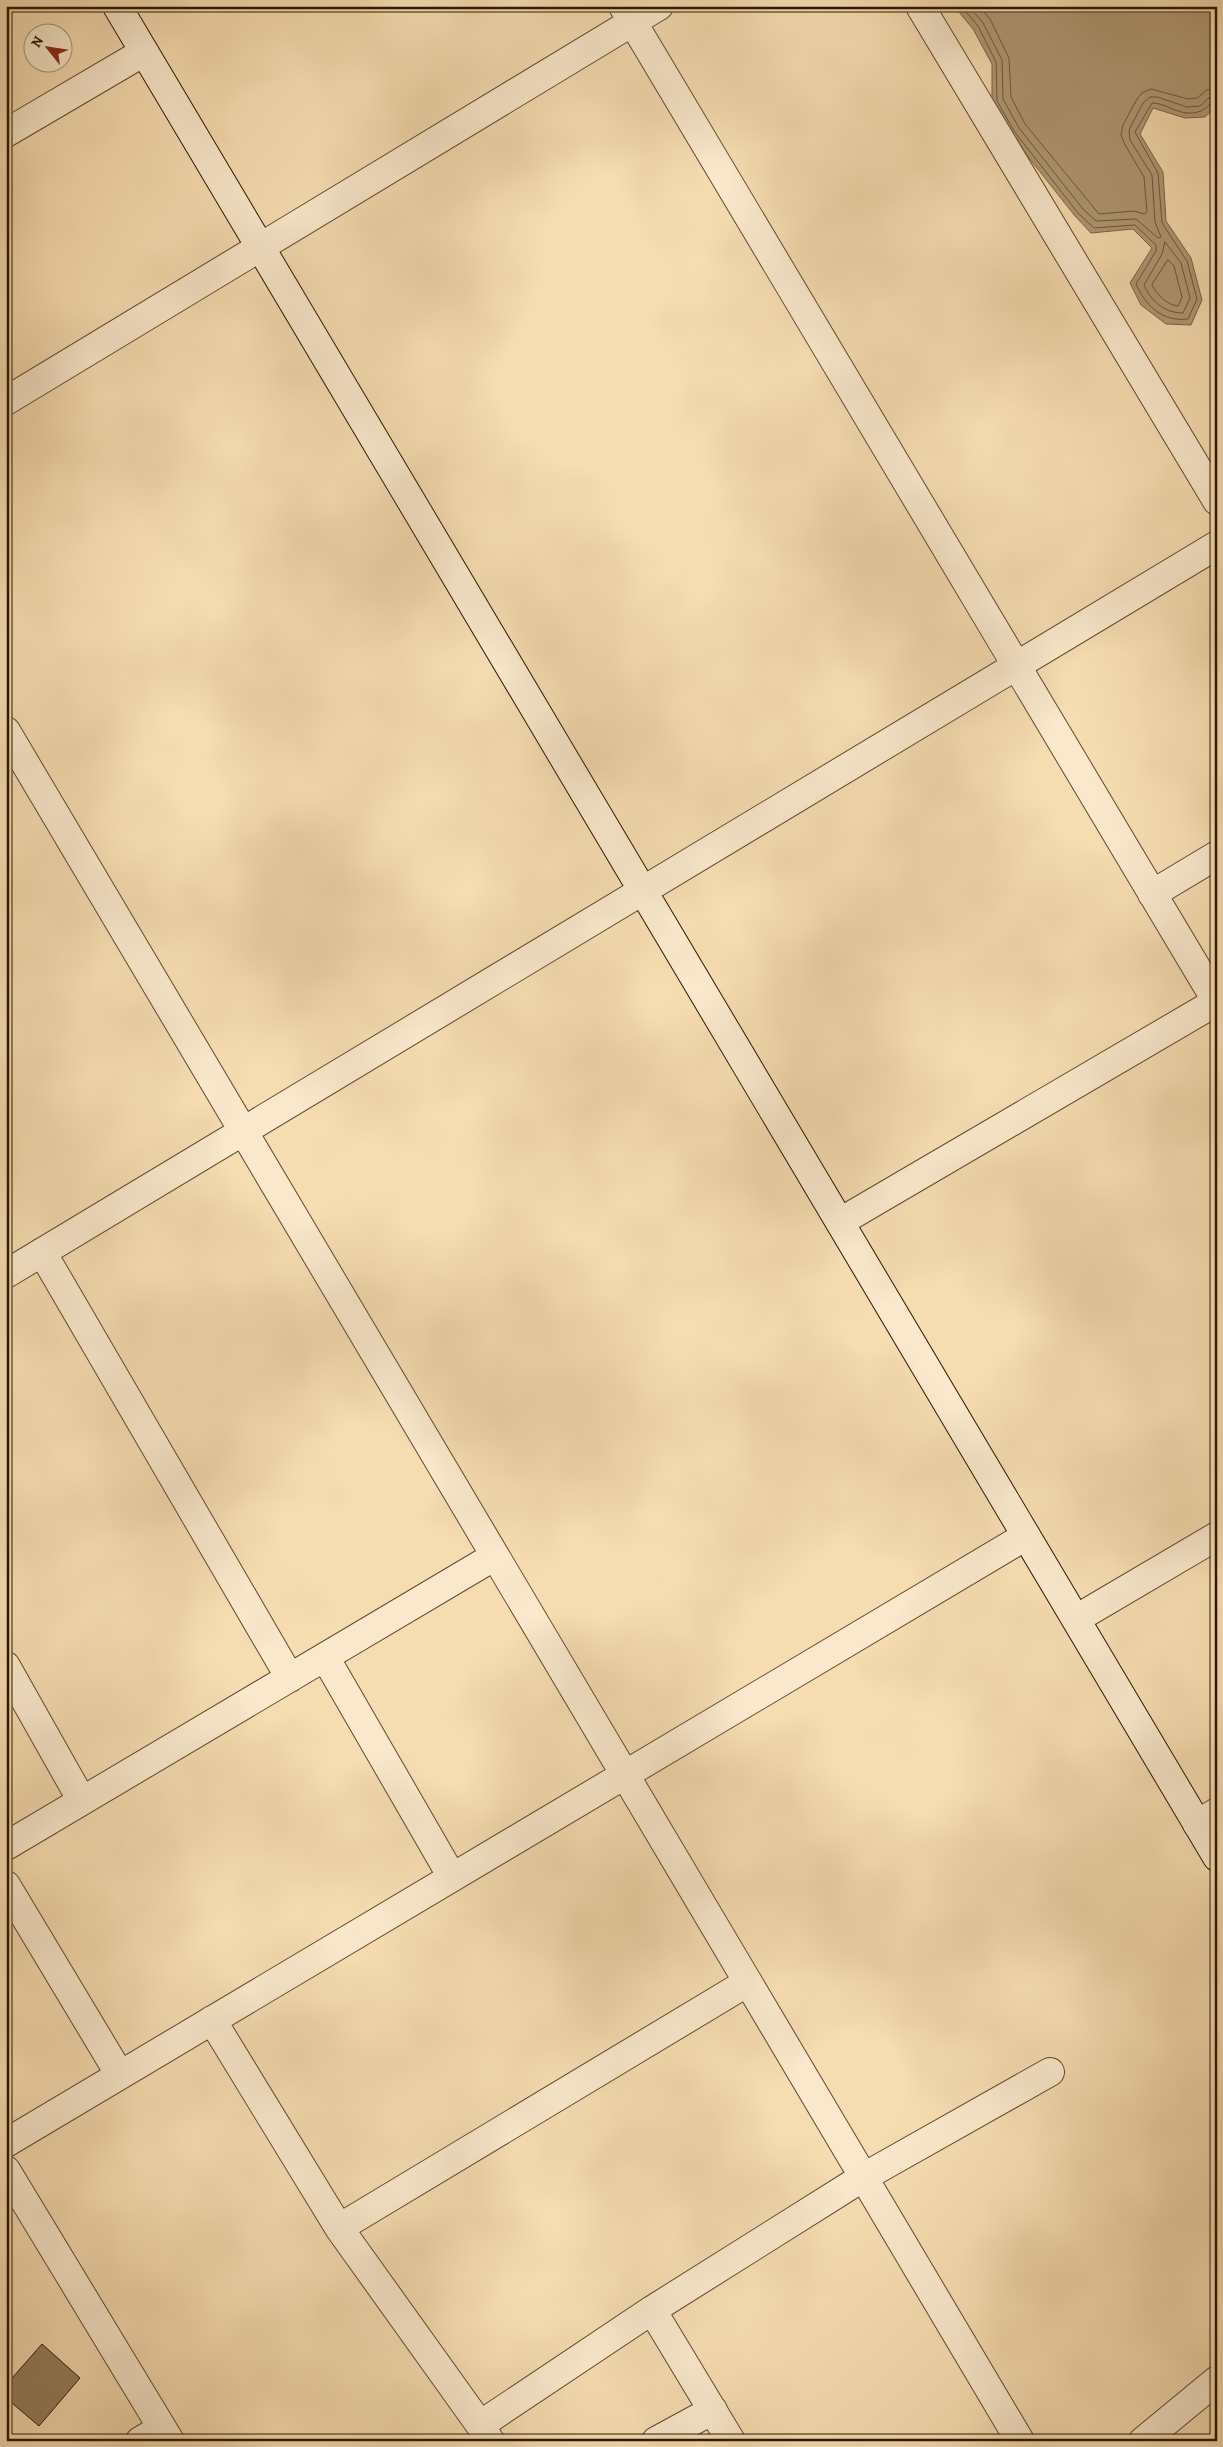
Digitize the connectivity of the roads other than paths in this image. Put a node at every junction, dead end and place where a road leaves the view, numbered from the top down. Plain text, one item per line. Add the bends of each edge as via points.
1 (117, 6) edge
2 (659, 6) edge
3 (920, 6) edge
4 (628, 14) edge
5 (144, 52) junction
6 (6, 133) edge
7 (260, 247) junction
8 (6, 401) edge
9 (1217, 501) edge
10 (1217, 546) edge
11 (1016, 666) junction
12 (6, 730) edge
13 (1217, 855) edge
14 (643, 891) junction
15 (1152, 894) junction
16 (1216, 1002) edge
17 (244, 1130) junction
18 (840, 1222) junction
19 (42, 1252) junction
20 (6, 1274) edge
21 (1026, 1536) junction
22 (1217, 1536) edge
23 (495, 1556) junction
24 (1076, 1619) junction
25 (325, 1657) junction
26 (6, 1666) edge
27 (290, 1678) junction
28 (625, 1775) junction
29 (82, 1801) junction
30 (1207, 1818) edge
31 (6, 1846) edge
32 (1217, 1857) edge
33 (452, 1877) junction
34 (6, 1886) edge
35 (748, 1982) junction
36 (212, 2020) junction
37 (1050, 2072) dead end
38 (120, 2075) junction
39 (6, 2143) edge
40 (6, 2170) edge
41 (862, 2178) junction
42 (339, 2228) junction
43 (652, 2310) junction
44 (1217, 2380) edge
45 (713, 2410) junction
46 (485, 2433) edge
47 (157, 2436) edge
48 (656, 2441) edge
49 (731, 2441) edge
50 (1020, 2441) edge
51 (1143, 2441) edge

1 - 5 street
2 - 4 street
3 - 9 street
4 - 7 street
4 - 11 street
5 - 6 street
5 - 7 street
7 - 8 street
7 - 14 street
10 - 11 street
11 - 14 street
11 - 15 street
12 - 17 street
13 - 15 street
14 - 17 street
14 - 18 street
15 - 16 street
16 - 18 street
17 - 19 street
17 - 23 street
18 - 21 street
19 - 20 street
19 - 27 street
21 - 24 street
21 - 28 street
22 - 24 street
23 - 25 street
23 - 28 street
24 - 30 street
25 - 27 street
25 - 33 street
26 - 29 street
27 - 29 street
28 - 33 street
28 - 35 street
29 - 31 street
30 - 32 street
33 - 36 street
34 - 38 street
35 - 41 street
35 - 42 street
36 - 38 street
36 - 42 street
37 - 41 street
38 - 39 street
40 - 47 street
41 - 43 street
41 - 50 street
42 - 46 street
43 - 45 street
43 - 46 street
44 - 51 street
45 - 48 street
45 - 49 street

